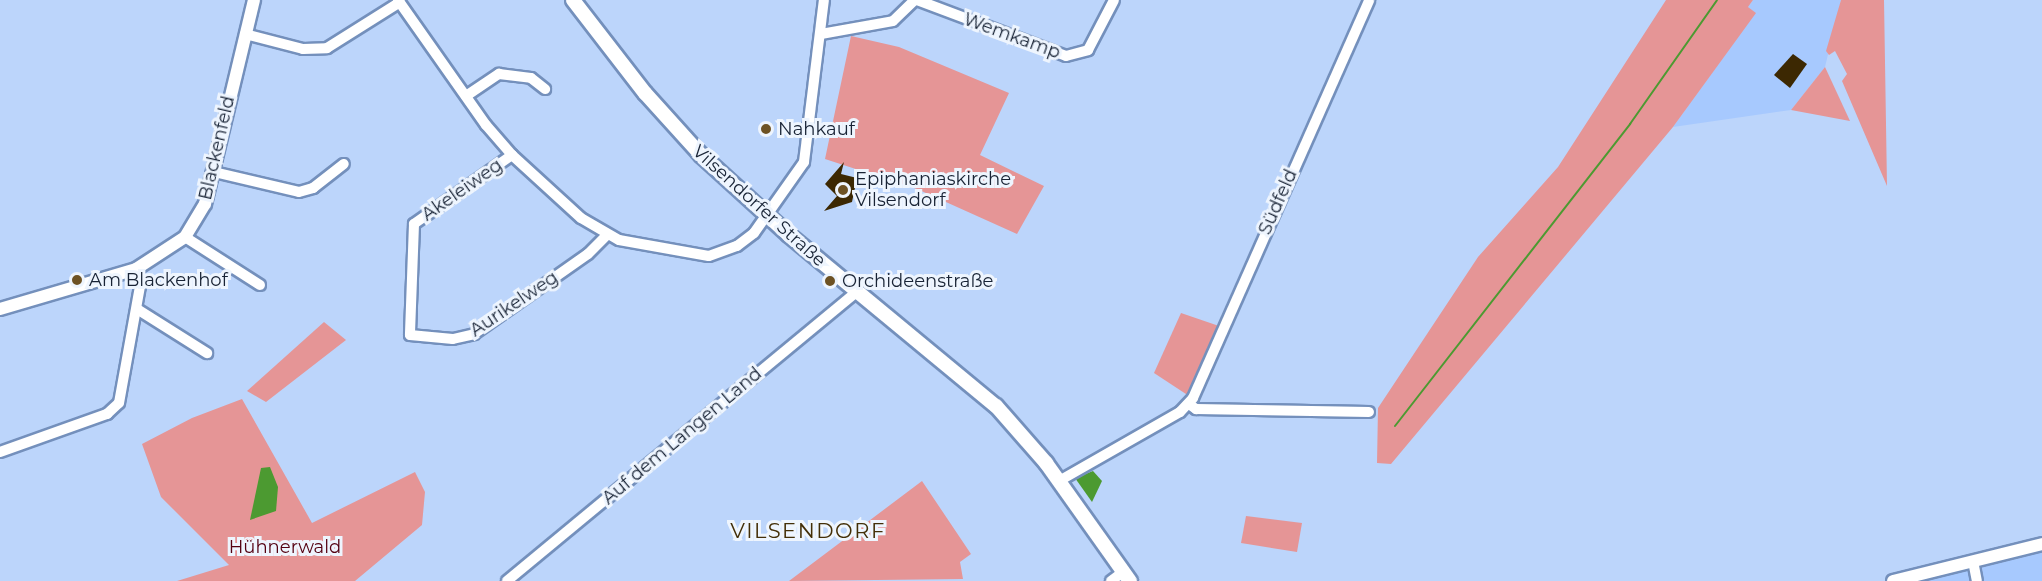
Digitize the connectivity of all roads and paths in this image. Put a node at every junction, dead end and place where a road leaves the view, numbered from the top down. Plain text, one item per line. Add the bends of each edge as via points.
1 (254, 0) edge
2 (573, 0) edge
3 (824, 0) edge
4 (916, 0) edge
5 (1114, 0) edge
6 (1369, 0) edge
7 (399, 1) edge
8 (245, 34) junction
9 (820, 34) junction
10 (545, 89) dead end
11 (466, 96) junction
12 (512, 155) junction
13 (344, 164) dead end
14 (214, 172) junction
15 (768, 217) junction
16 (606, 236) junction
17 (185, 237) junction
18 (136, 269) junction
19 (260, 285) dead end
20 (858, 291) junction
21 (0, 309) edge
22 (137, 309) junction
23 (410, 335) joint
24 (207, 353) dead end
25 (1189, 404) junction
26 (1370, 412) dead end
27 (0, 452) edge
28 (1059, 481) junction
29 (2042, 544) edge
30 (1973, 561) junction
31 (1126, 577) edge
32 (507, 581) edge
33 (1111, 581) edge
34 (1893, 581) edge
35 (1977, 581) edge

1 - 8 street, Blackenfeld
2 - 15 main road, Vilsendorfer Straße via 679,133
3 - 9 street
4 - 5 street, Wemkamp via 1066,56 1088,50
4 - 9 street, Wemkamp via 893,21
6 - 25 street, Südfeld
7 - 8 street via 347,39 327,48 303,49
7 - 11 street
8 - 14 street, Blackenfeld
9 - 15 street via 804,162
10 - 11 street via 531,78 499,74
11 - 12 street
12 - 16 street
12 - 23 street, Akeleiweg via 414,224
13 - 14 street via 313,188 299,192
14 - 17 street, Blackenfeld via 205,204
15 - 16 street via 746,240 709,256
15 - 20 main road, Vilsendorfer Straße
16 - 23 street, Aurikelweg via 588,254 474,334 453,339
17 - 18 street, Blackenfeld
17 - 19 street
18 - 21 street, Blackenfeld
18 - 22 street via 140,286
20 - 28 main road, Vilsendorfer Straße via 980,390
20 - 32 street, Auf dem Langen Land
22 - 24 street
22 - 27 street via 122,393 114,409
25 - 26 street via 1196,410
25 - 28 street
28 - 31 main road, Vilsendorfer Straße
29 - 30 street
30 - 34 street
30 - 35 street
31 - 33 street

